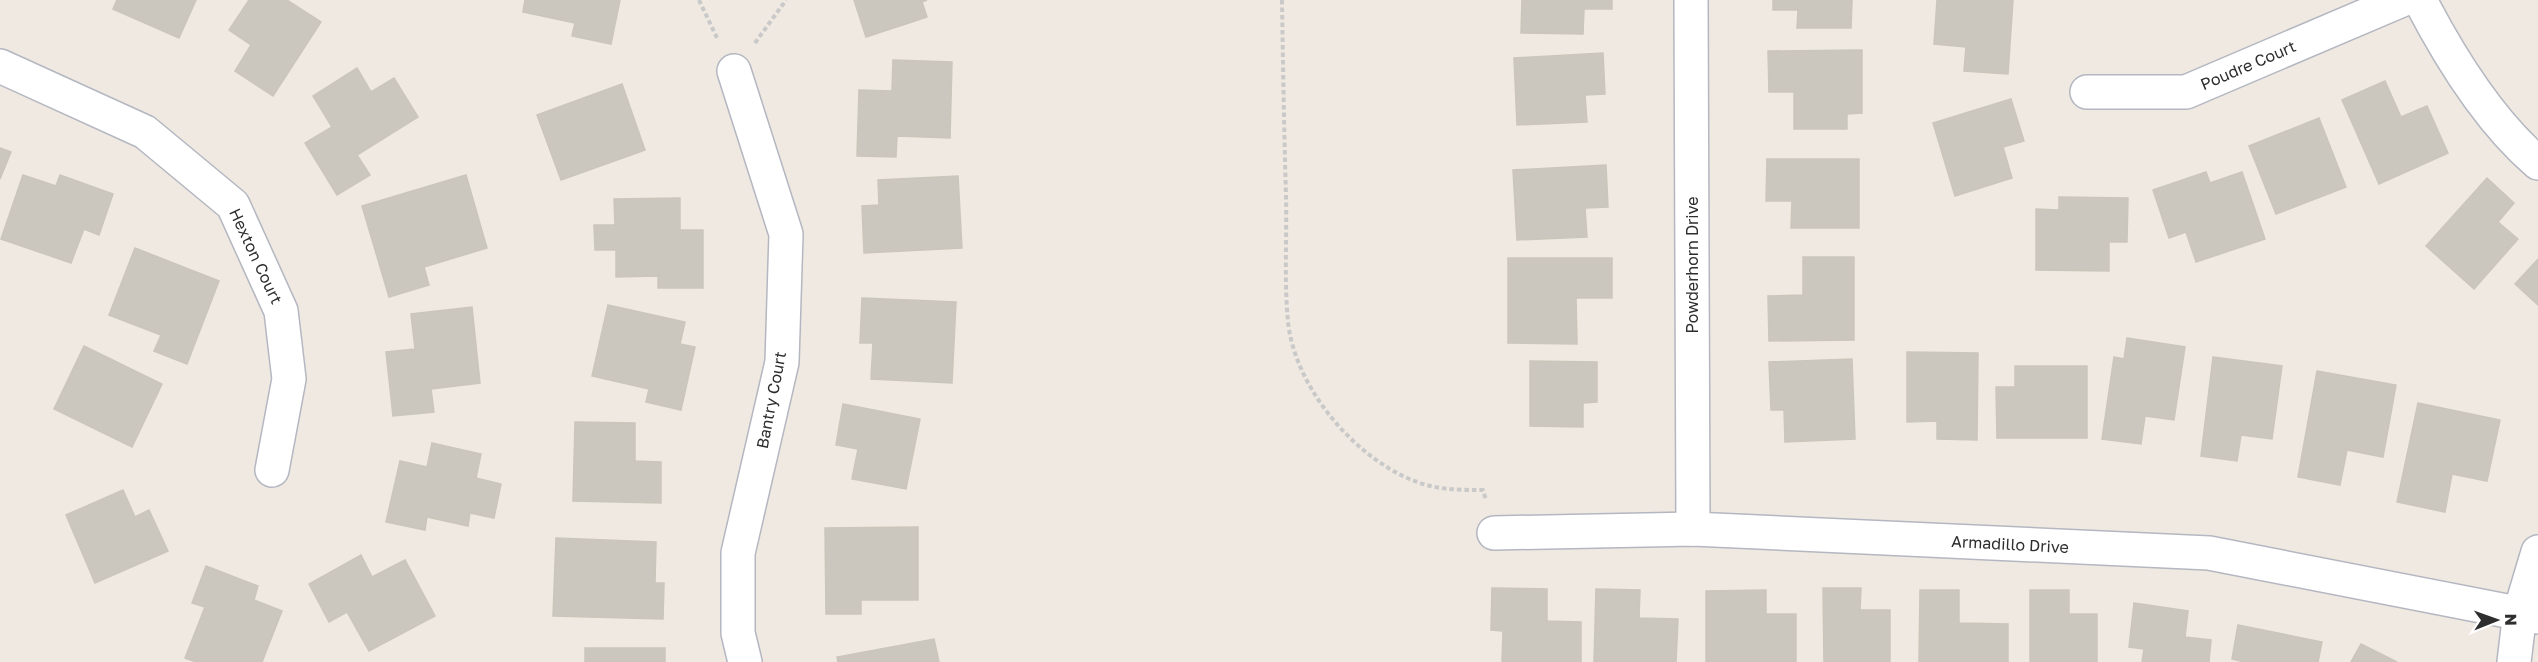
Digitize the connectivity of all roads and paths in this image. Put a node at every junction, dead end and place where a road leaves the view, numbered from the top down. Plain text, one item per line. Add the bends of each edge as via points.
1 (699, 0) edge
2 (786, 0) edge
3 (1282, 0) edge
4 (1691, 0) edge
5 (2402, 0) edge
6 (2420, 0) edge
7 (0, 66) edge
8 (734, 71) junction
9 (2087, 92) dead end
10 (2538, 163) edge
11 (272, 470) dead end
12 (1693, 529) junction
13 (1494, 533) joint
14 (2538, 552) edge
15 (2529, 615) edge
16 (745, 662) edge
17 (2514, 662) edge

1 - 8 path
2 - 8 path
3 - 13 path via 1288,324 1305,379 1318,403 1336,423 1389,469 1445,489 1484,490
4 - 12 street, Powderhorn Drive
5 - 9 street, Poudre Court via 2186,92
6 - 10 street via 2468,80 2520,148
7 - 11 street, Hexton Court via 145,132 233,205 281,311 290,378
8 - 16 street, Bantry Court via 786,234 782,362 738,553 738,633
12 - 13 street, Armadillo Drive
12 - 15 street, Armadillo Drive via 2209,553
14 - 15 street
15 - 17 street

